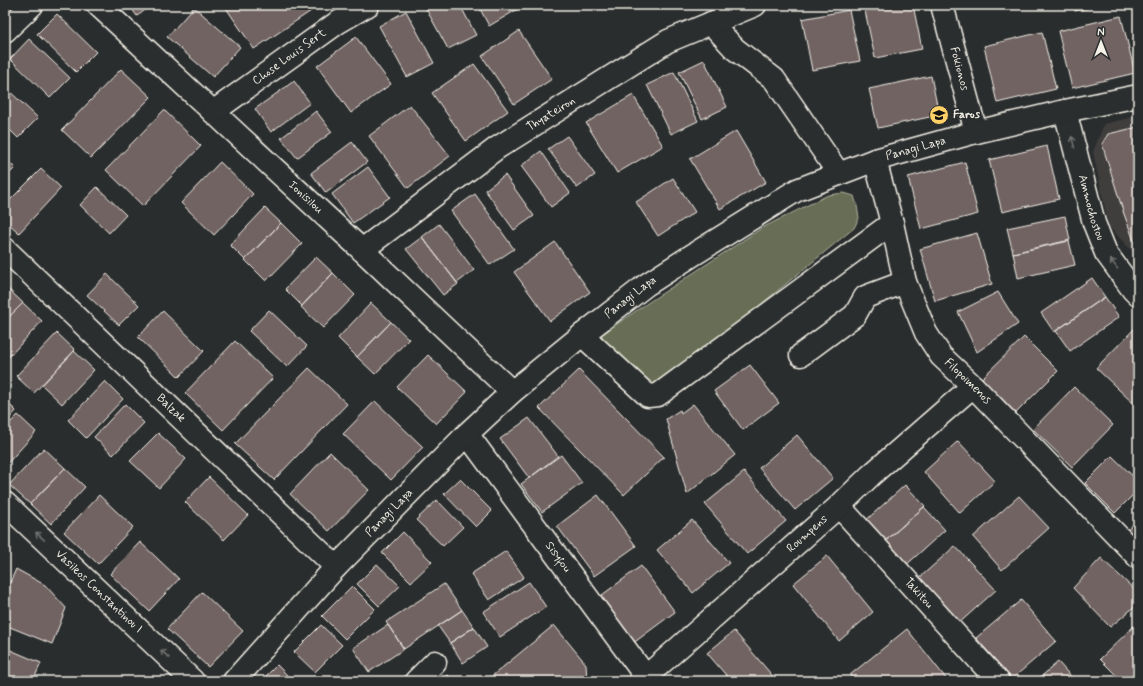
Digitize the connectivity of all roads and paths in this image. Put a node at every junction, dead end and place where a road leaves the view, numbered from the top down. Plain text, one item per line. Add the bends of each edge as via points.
1 (32, 5) edge
2 (98, 5) edge
3 (368, 5) edge
4 (755, 5) edge
5 (942, 5) edge
6 (711, 23) junction
7 (5, 30) edge
8 (1138, 96) edge
9 (1065, 111) junction
10 (212, 112) junction
11 (976, 132) junction
12 (875, 160) junction
13 (839, 174) junction
14 (892, 223) junction
15 (5, 249) edge
16 (362, 250) junction
17 (905, 282) junction
18 (1138, 295) edge
19 (582, 335) junction
20 (801, 355) dead end
21 (973, 386) junction
22 (512, 392) junction
23 (468, 434) junction
24 (5, 502) edge
25 (839, 506) junction
26 (1138, 557) edge
27 (336, 568) junction
28 (435, 662) dead end
29 (645, 680) edge
30 (995, 680) edge
31 (193, 681) edge
32 (234, 681) edge
33 (416, 681) edge

1 - 7 street
2 - 10 street, Ionisilou
3 - 10 street, Chose Louis Sert via 337,23
4 - 6 street, Thyateiron
5 - 11 street, Fokionos
6 - 13 street via 735,49 774,79
6 - 16 street, Thyateiron via 668,40 497,148
8 - 9 street, Panagi Lapa
9 - 11 street, Panagi Lapa
18 -> 9 street, Ammochostou via 1106,253 1094,223
10 - 16 street, Ionisilou
11 - 12 street, Panagi Lapa
12 - 13 street, Panagi Lapa
12 - 14 street, Filopoimenos
13 - 19 street, Panagi Lapa via 797,190 724,235 646,285
14 - 17 street, Filopoimenos
14 - 19 street via 658,395 648,396
15 - 27 street, Balzak
16 - 22 street, Ionisilou
17 - 20 street via 865,297 855,315
17 - 21 street, Filopoimenos via 926,334 940,356
19 - 22 street, Panagi Lapa
21 - 25 street, Roumpens
21 - 26 street, Filopoimenos
22 - 23 street, Panagi Lapa
23 - 27 street, Panagi Lapa
23 - 29 street, Sisyfou
31 -> 24 street, Vasileos Constantinou I
25 - 29 street, Roumpens
25 - 30 street, Takitou
27 - 32 street, Panagi Lapa
28 - 33 street

